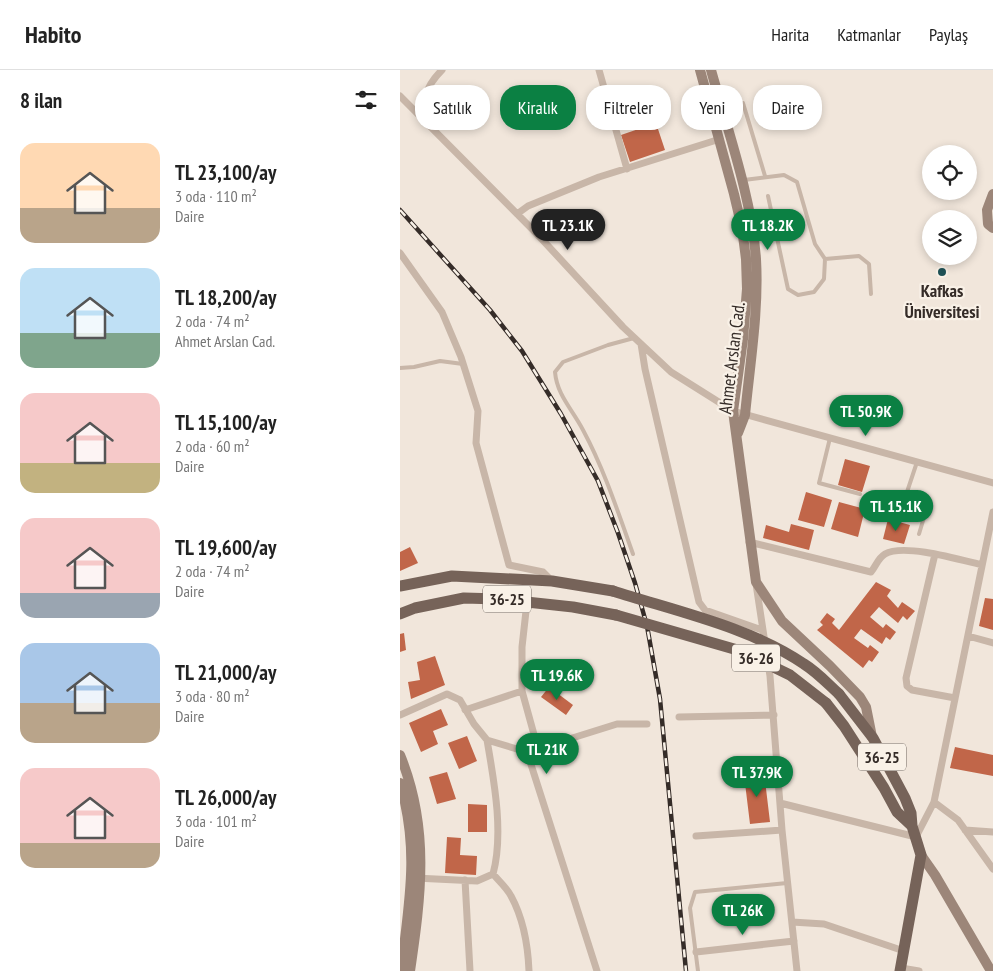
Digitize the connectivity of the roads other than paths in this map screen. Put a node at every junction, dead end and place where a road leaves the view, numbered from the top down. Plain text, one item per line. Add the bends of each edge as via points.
1 (442, 70) edge
2 (599, 70) edge
3 (700, 70) edge
4 (711, 70) edge
5 (430, 85) edge
6 (400, 96) edge
7 (743, 103) dead end
8 (415, 110) edge
9 (434, 130) edge
10 (720, 140) junction
11 (627, 169) junction
12 (765, 176) junction
13 (741, 181) junction
14 (993, 194) edge
15 (768, 196) dead end
16 (517, 214) junction
17 (993, 228) edge
18 (400, 253) edge
19 (825, 259) junction
20 (871, 294) dead end
21 (634, 338) junction
22 (641, 344) junction
23 (463, 364) junction
24 (400, 368) edge
25 (733, 411) junction
26 (745, 415) junction
27 (738, 434) junction
28 (830, 438) junction
29 (916, 462) junction
30 (993, 483) edge
31 (860, 494) dead end
32 (993, 512) edge
33 (919, 534) dead end
34 (749, 542) junction
35 (633, 554) dead end
36 (935, 554) junction
37 (982, 565) junction
38 (552, 581) junction
39 (756, 582) junction
40 (401, 584) edge
41 (527, 602) junction
42 (400, 614) edge
43 (762, 630) junction
44 (676, 632) joint
45 (968, 636) junction
46 (993, 643) edge
47 (522, 691) junction
48 (955, 698) junction
49 (465, 710) junction
50 (400, 715) edge
51 (774, 715) junction
52 (679, 716) dead end
53 (647, 724) dead end
54 (873, 738) junction
55 (487, 740) junction
56 (538, 749) junction
57 (528, 752) junction
58 (400, 755) edge
59 (400, 783) edge
60 (934, 802) junction
61 (780, 803) junction
62 (406, 805) edge
63 (912, 826) junction
64 (782, 830) junction
65 (965, 830) junction
66 (993, 832) edge
67 (696, 836) dead end
68 (916, 837) junction
69 (921, 855) junction
70 (993, 869) edge
71 (493, 874) junction
72 (417, 878) junction
73 (465, 880) junction
74 (787, 883) junction
75 (792, 922) junction
76 (794, 941) junction
77 (904, 951) junction
78 (696, 952) junction
79 (900, 969) edge
80 (401, 971) edge
81 (410, 971) edge
82 (470, 971) edge
83 (529, 971) edge
84 (597, 971) edge
85 (698, 971) edge
86 (797, 971) edge
87 (919, 971) edge
88 (991, 971) edge

1 - 5 street
2 - 11 street
3 - 10 street, Ahmet Arslan Cad.
4 - 13 street, Ahmet Arslan Cad.
6 - 8 street
7 - 12 lane
9 - 16 street
10 - 11 street
10 - 25 street, Ahmet Arslan Cad. via 742,228 746,259 743,339
11 - 16 street via 528,206
12 - 13 lane
12 - 19 lane via 784,175 797,182 815,244
13 - 26 street, Ahmet Arslan Cad. via 756,258 755,310
14 - 17 street via 988,210 988,224
15 - 19 lane via 788,288 798,295 814,292 824,279
16 - 21 street
18 - 23 street via 442,312
19 - 20 lane via 859,256 869,264
21 - 22 street
21 - 35 lane via 608,344 563,362 555,372 556,386 583,430 612,494
22 - 25 street via 671,372
22 - 43 street via 699,602 705,610
23 - 24 lane via 440,361
23 - 38 street via 478,411 476,444 509,565 543,572
25 - 26 street
25 - 27 street, Ahmet Arslan Cad.
26 - 27 street, Ahmet Arslan Cad.
26 - 28 street
27 - 34 street
28 - 29 street
28 - 31 lane via 819,483
29 - 30 street
29 - 33 lane via 902,507 925,514
32 - 37 street
34 - 36 street via 871,572 888,552
34 - 39 street
36 - 37 street
36 - 48 street via 906,678 907,686 912,690
37 - 45 street
38 - 40 main road, 36-25 via 452,576
38 - 54 main road, 36-25, bridge via 613,591 765,642 805,664 839,694
39 - 43 street
39 - 54 street via 782,621 860,697 866,707
41 - 42 main road, 36-25 via 464,598
41 - 44 main road, 36-25, bridge via 616,615
41 - 47 street
43 - 51 street
44 - 63 main road, 36-26, bridge via 741,651 773,666 826,703 880,780 897,812
45 - 46 street
45 - 48 street
47 - 49 street
47 - 56 street
48 - 60 street
49 - 50 street via 460,700 447,694
49 - 55 street
51 - 52 street
51 - 61 street
53 - 56 street via 618,724
54 - 63 main road, 36-25 via 905,798
55 - 57 street
55 - 71 street via 498,836
56 - 57 street
57 - 84 street
58 - 62 street
59 - 62 street
60 - 65 street via 958,820
60 - 68 street
61 - 64 street
61 - 68 street
62 - 72 street
63 - 68 main road, 36-26
64 - 67 street
64 - 74 street
65 - 66 street
65 - 70 street
68 - 69 main road, 36-26
69 - 77 main road
69 - 88 street, 36-26
71 - 73 street via 477,881
71 - 83 street via 511,895 526,936
72 - 73 street
72 - 80 street
72 - 81 street
73 - 82 street
74 - 75 street
74 - 78 lane via 696,892 690,908
75 - 76 street
75 - 77 street via 824,924
76 - 78 street
76 - 86 street
77 - 79 main road
78 - 85 lane
79 - 87 street

